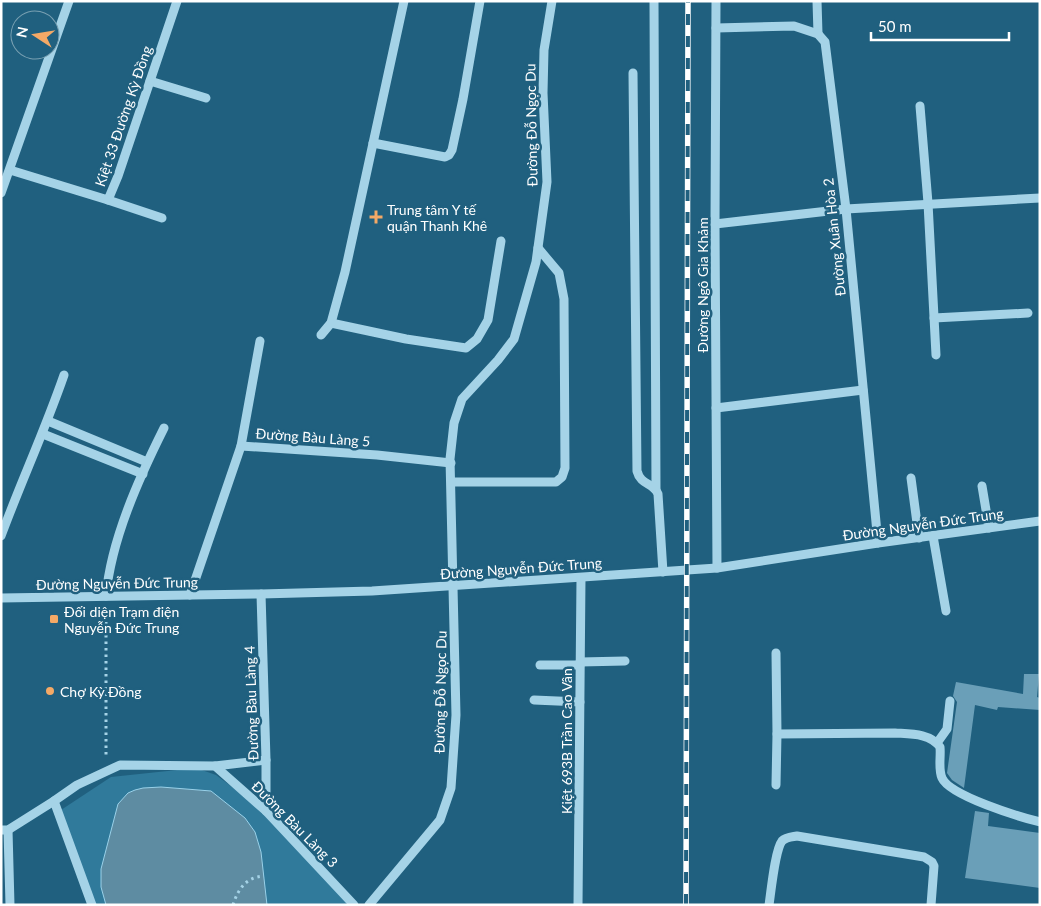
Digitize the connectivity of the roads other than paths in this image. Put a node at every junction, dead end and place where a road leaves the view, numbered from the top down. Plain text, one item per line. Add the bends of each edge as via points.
1 (69, 1) edge
2 (177, 1) edge
3 (404, 1) edge
4 (480, 1) edge
5 (552, 1) edge
6 (654, 1) edge
7 (716, 1) edge
8 (817, 1) edge
9 (716, 28) junction
10 (818, 34) junction
11 (633, 73) dead end
12 (150, 81) junction
13 (206, 98) dead end
14 (920, 106) dead end
15 (373, 144) junction
16 (10, 170) junction
17 (1, 193) edge
18 (1040, 198) edge
19 (108, 200) junction
20 (928, 203) junction
21 (846, 209) junction
22 (162, 218) dead end
23 (715, 224) junction
24 (501, 241) dead end
25 (538, 248) junction
26 (1028, 314) dead end
27 (934, 318) junction
28 (331, 324) junction
29 (321, 335) dead end
30 (260, 341) dead end
31 (936, 355) dead end
32 (64, 375) dead end
33 (863, 390) junction
34 (716, 408) junction
35 (48, 421) junction
36 (164, 428) dead end
37 (43, 434) junction
38 (241, 446) junction
39 (148, 462) junction
40 (451, 464) junction
41 (142, 474) junction
42 (911, 478) dead end
43 (452, 482) junction
44 (982, 486) dead end
45 (656, 489) junction
46 (1040, 521) edge
47 (989, 528) junction
48 (1, 536) edge
49 (933, 536) junction
50 (919, 538) junction
51 (878, 543) junction
52 (717, 568) junction
53 (663, 572) junction
54 (581, 578) junction
55 (454, 586) junction
56 (261, 594) junction
57 (190, 595) junction
58 (106, 596) junction
59 (1, 598) edge
60 (946, 611) dead end
61 (776, 653) dead end
62 (625, 662) dead end
63 (580, 664) junction
64 (540, 665) dead end
65 (534, 700) dead end
66 (950, 701) dead end
67 (580, 702) junction
68 (778, 734) junction
69 (936, 743) junction
70 (266, 760) junction
71 (215, 766) junction
72 (776, 785) dead end
73 (54, 802) junction
74 (266, 811) junction
75 (1040, 822) edge
76 (5, 830) edge
77 (10, 905) edge
78 (92, 905) edge
79 (354, 905) edge
80 (369, 905) edge
81 (578, 905) edge
82 (769, 905) edge
83 (931, 905) edge

1 - 16 street
2 - 12 street, Kiệt 33 Đường Kỳ Đồng
3 - 15 street
4 - 15 street via 463,99 449,156
5 - 25 street, Đường Đỗ Ngọc Du via 544,50 547,182
6 - 45 street
7 - 9 street, Đường Ngô Gia Khảm
8 - 10 street, Đường Xuân Hòa 2
9 - 10 street via 794,26
9 - 23 street, Đường Ngô Gia Khảm
10 - 21 street, Đường Xuân Hòa 2 via 825,42
11 - 45 street via 637,471 641,480
12 - 13 street
12 - 19 street, Kiệt 33 Đường Kỳ Đồng
14 - 20 street
15 - 28 street
16 - 17 street
16 - 19 street, Kiệt 33 Đường Kỳ Đồng
18 - 20 street
19 - 22 street
20 - 21 street
20 - 27 street
21 - 23 street
21 - 33 street, Đường Xuân Hòa 2
23 - 34 street, Đường Ngô Gia Khảm
24 - 28 street via 488,320 466,348
25 - 40 street, Đường Đỗ Ngọc Du via 514,340 462,399 454,424
25 - 43 street via 559,273 564,299 565,468 562,478 556,482
26 - 27 street
27 - 31 street
28 - 29 street
30 - 38 street
32 - 35 street
33 - 34 street
33 - 51 street, Đường Xuân Hòa 2
34 - 52 street, Đường Ngô Gia Khảm
35 - 37 street
35 - 39 street
36 - 39 street
37 - 41 street
37 - 48 street via 18,488
38 - 40 street, Đường Bàu Làng 5 via 377,455
38 - 57 street, Đường Bàu Làng 5
39 - 41 street
40 - 43 street, Đường Đỗ Ngọc Du
41 - 58 street via 114,549
42 - 50 street
43 - 55 street, Đường Đỗ Ngọc Du
44 - 47 street
45 - 53 street
46 - 47 street, Đường Nguyễn Đức Trung
47 - 49 street, Đường Nguyễn Đức Trung
49 - 50 street, Đường Nguyễn Đức Trung
49 - 60 street
50 - 51 street, Đường Nguyễn Đức Trung
51 - 52 street, Đường Nguyễn Đức Trung
52 - 53 street, Đường Nguyễn Đức Trung
53 - 54 street, Đường Nguyễn Đức Trung
54 - 55 street, Đường Nguyễn Đức Trung
54 - 63 street, Kiệt 693B Trần Cao Vân
55 - 56 street, Đường Nguyễn Đức Trung
55 - 80 street, Đường Đỗ Ngọc Du via 456,715 451,788 440,820
56 - 57 street, Đường Nguyễn Đức Trung
56 - 70 street, Đường Bàu Làng 4
57 - 58 street, Đường Nguyễn Đức Trung
58 - 59 street, Đường Nguyễn Đức Trung
61 - 68 street
62 - 63 street
63 - 64 street
63 - 67 street, Kiệt 693B Trần Cao Vân
65 - 67 street
66 - 69 street via 947,729
67 - 81 street, Kiệt 693B Trần Cao Vân
68 - 69 street via 895,733 922,736
68 - 72 street
69 - 75 street via 940,747 943,780 950,788 974,800
70 - 71 street, Đường Bàu Làng 3
70 - 74 street, Đường Bàu Làng 4
71 - 73 street, Đường Bàu Làng 3 via 120,765 77,785
71 - 74 street, Đường Bàu Làng 3
73 - 76 street, Đường Bàu Làng 3
73 - 78 street
74 - 79 street, Đường Bàu Làng 3
76 - 77 street
82 - 83 street via 778,850 782,841 797,836 929,859 934,866

